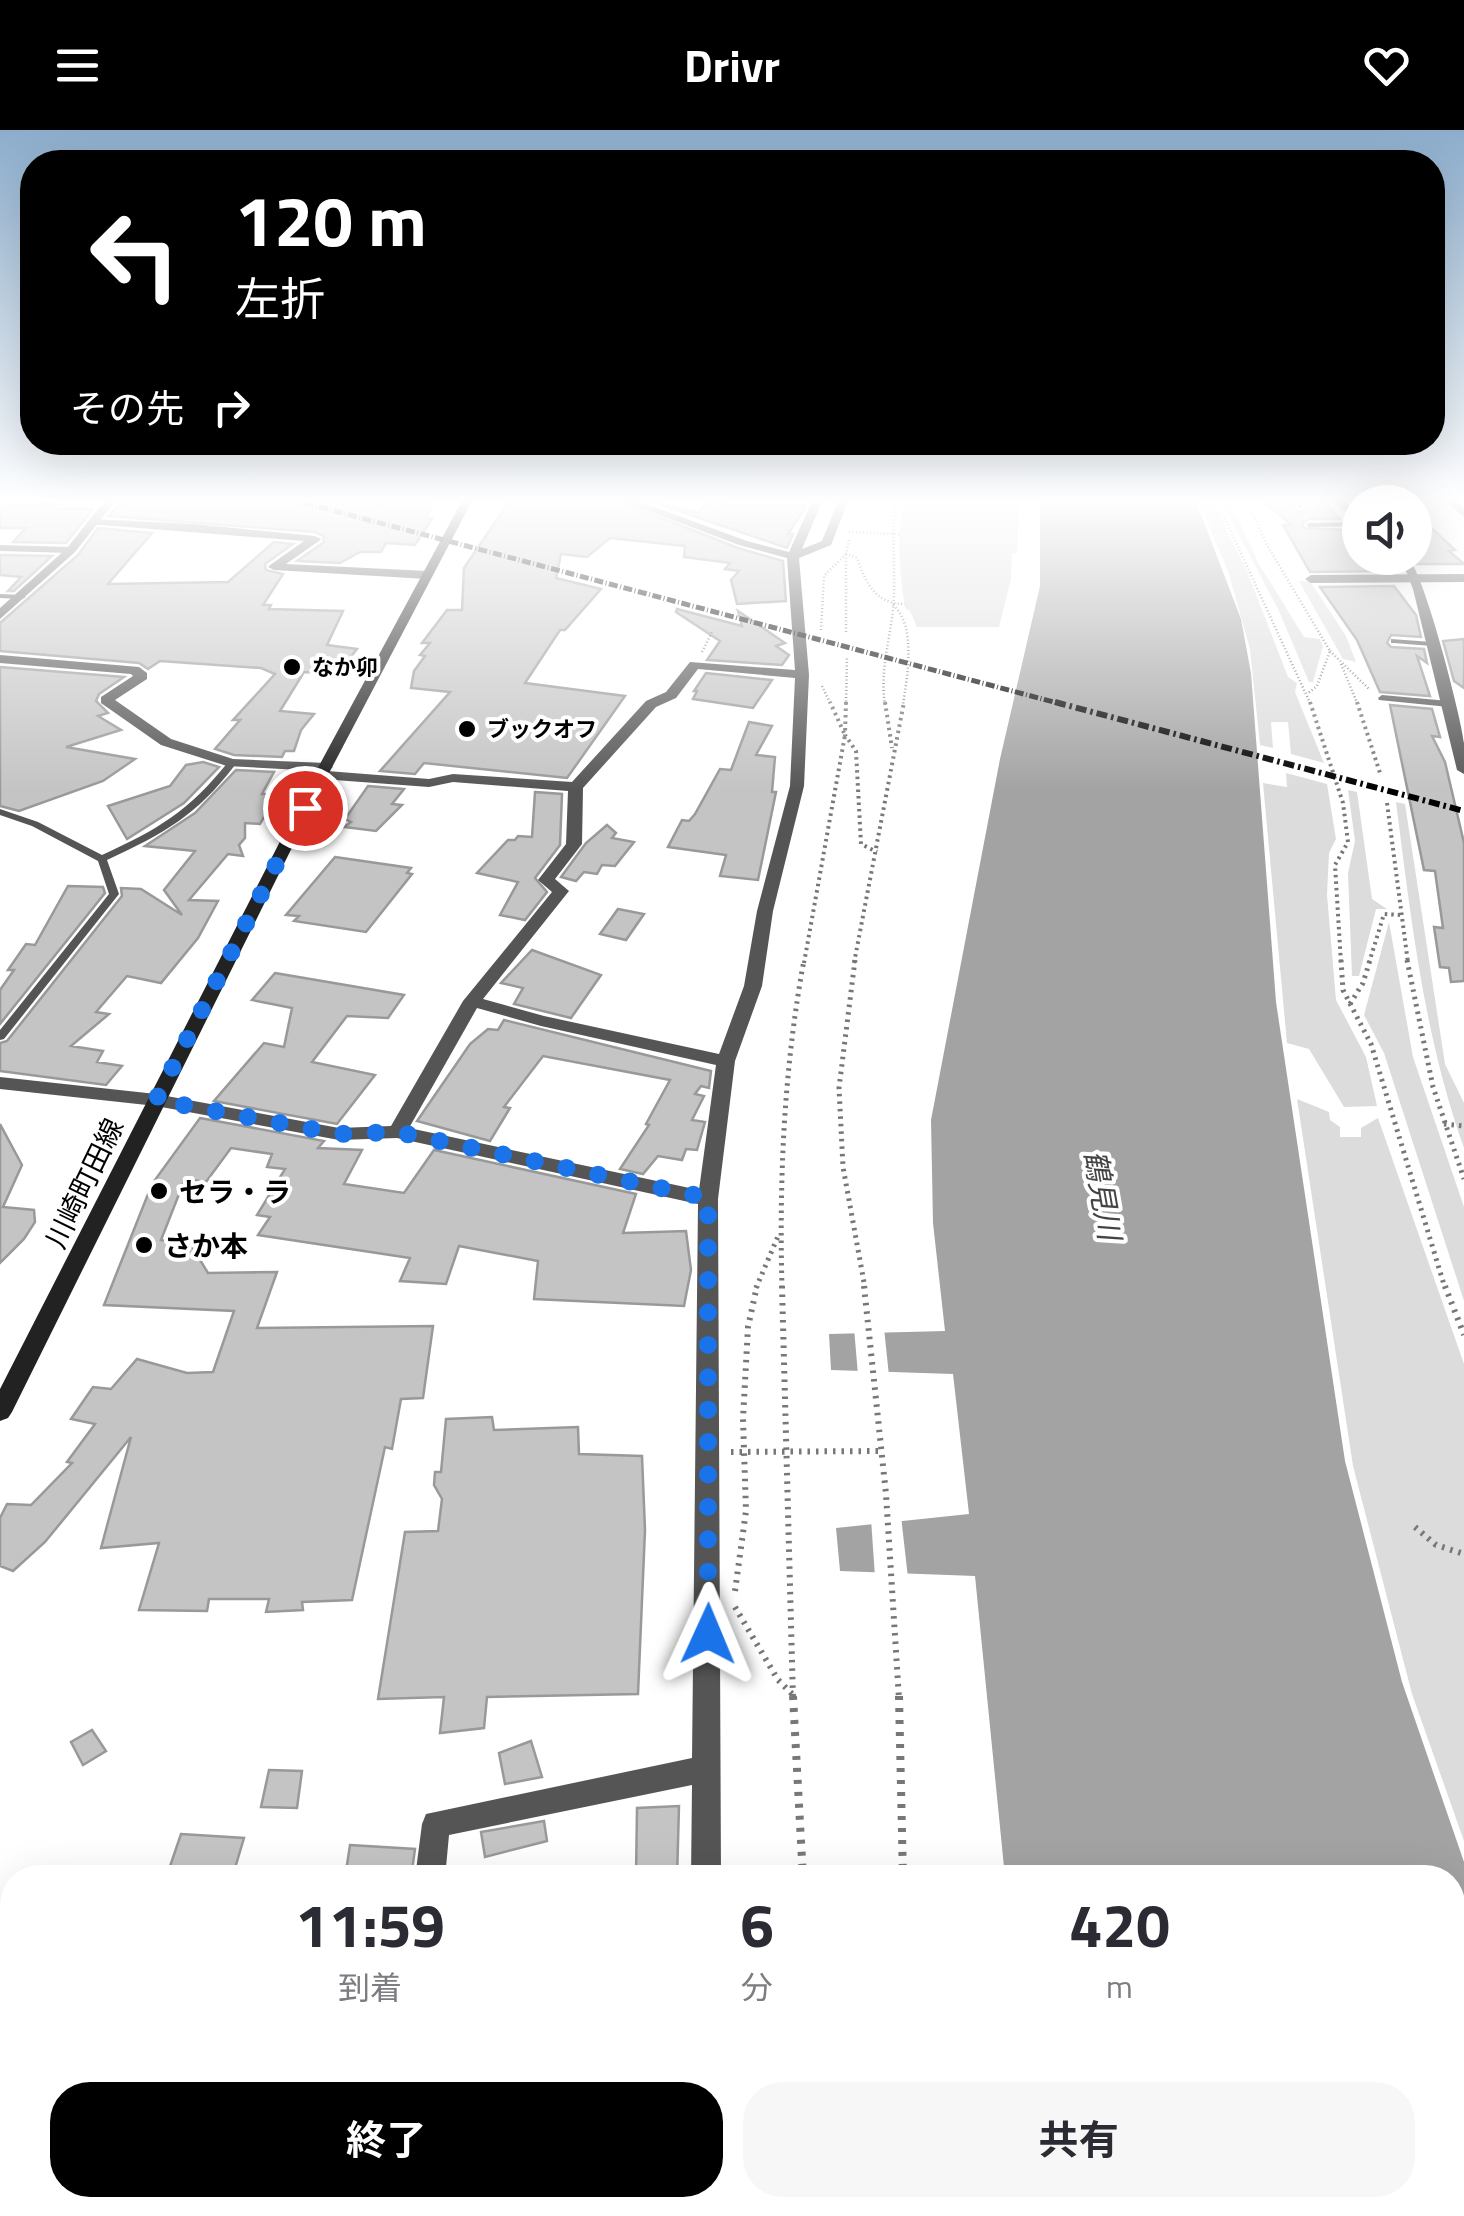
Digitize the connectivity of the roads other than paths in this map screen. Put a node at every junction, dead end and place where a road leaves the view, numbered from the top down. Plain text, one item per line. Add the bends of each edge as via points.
1 (22, 596) edge
2 (416, 596) edge
3 (797, 596) edge
4 (1420, 596) edge
5 (0, 614) edge
6 (1394, 641) dead end
7 (1432, 644) junction
8 (0, 658) edge
9 (802, 675) junction
10 (1382, 698) road end
11 (1456, 703) edge
12 (232, 763) junction
13 (1464, 770) edge
14 (324, 771) junction
15 (576, 787) junction
16 (0, 812) edge
17 (102, 859) junction
18 (472, 1002) junction
19 (0, 1038) edge
20 (726, 1061) junction
21 (0, 1083) edge
22 (156, 1100) junction
23 (397, 1132) junction
24 (708, 1198) junction
25 (0, 1412) edge
26 (705, 1772) junction
27 (431, 1865) edge
28 (706, 1865) edge

1 - 5 street
2 - 14 main road, 川崎町田線
3 - 9 street
4 - 7 street
6 - 7 lane
7 - 11 street
8 - 12 street via 134,670 142,676 106,700 166,742
9 - 15 street via 696,665
9 - 20 street via 798,786 765,911 754,986
10 - 11 lane
11 - 13 street
12 - 14 street
12 - 17 lane via 180,820
14 - 15 street via 429,783 453,778
14 - 22 main road, 川崎町田線
15 - 18 street via 574,844 546,880 561,892
16 - 17 lane
17 - 19 lane via 114,894
18 - 20 street
18 - 23 street
20 - 24 street
21 - 22 street
22 - 23 street via 339,1134
22 - 25 main road, 川崎町田線
23 - 24 street
24 - 26 street
26 - 27 street via 436,1824
26 - 28 street

